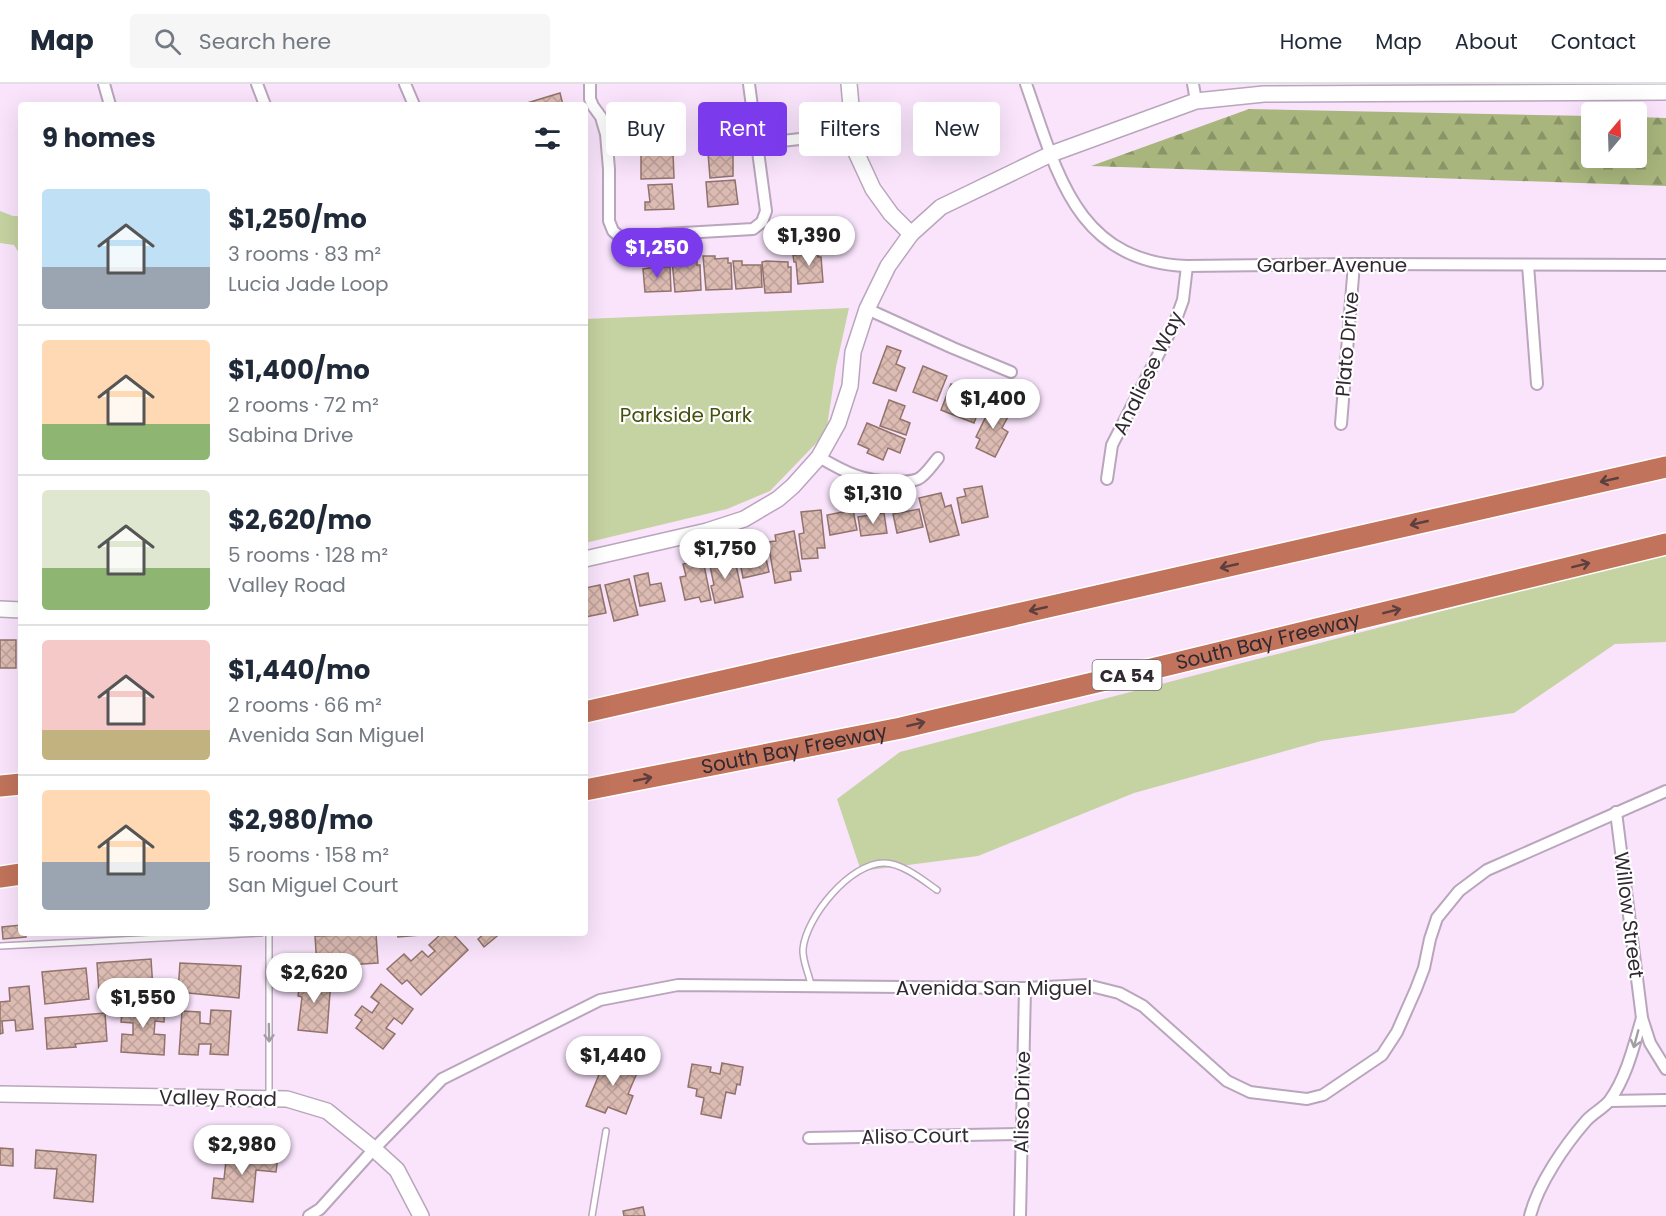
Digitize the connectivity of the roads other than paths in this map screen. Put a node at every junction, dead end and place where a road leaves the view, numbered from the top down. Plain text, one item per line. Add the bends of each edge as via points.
1 (104, 84) edge
2 (257, 84) edge
3 (405, 84) edge
4 (590, 84) edge
5 (749, 84) edge
6 (849, 84) edge
7 (1026, 84) edge
8 (1193, 84) edge
9 (1612, 88) edge
10 (1446, 89) edge
11 (1666, 92) edge
12 (1196, 101) junction
13 (109, 102) edge
14 (264, 102) edge
15 (413, 102) edge
16 (751, 102) edge
17 (851, 102) edge
18 (1051, 154) junction
19 (758, 156) edge
20 (858, 156) edge
21 (911, 234) junction
22 (1354, 264) junction
23 (1528, 265) junction
24 (1187, 266) junction
25 (1666, 266) edge
26 (867, 309) junction
27 (1011, 372) dead end
28 (1537, 384) dead end
29 (1341, 424) dead end
30 (819, 457) junction
31 (938, 458) dead end
32 (1666, 467) edge
33 (1107, 479) dead end
34 (1666, 544) edge
35 (588, 558) edge
36 (0, 609) edge
37 (18, 610) edge
38 (588, 711) edge
39 (588, 789) edge
40 (1666, 791) edge
41 (1616, 812) junction
42 (18, 873) edge
43 (0, 875) edge
44 (937, 890) dead end
45 (201, 936) edge
46 (269, 936) edge
47 (0, 946) edge
48 (811, 987) junction
49 (1024, 988) junction
50 (1642, 1018) junction
51 (1666, 1069) edge
52 (0, 1094) edge
53 (269, 1099) junction
54 (1666, 1100) edge
55 (1610, 1101) junction
56 (606, 1131) dead end
57 (1021, 1134) junction
58 (809, 1138) dead end
59 (374, 1149) junction
60 (309, 1216) edge
61 (421, 1216) edge
62 (592, 1216) edge
63 (1020, 1216) edge
64 (1530, 1216) edge

1 - 13 street
2 - 14 street
3 - 15 street
4 - 19 street via 590,99 606,134 609,221 613,231 627,238 753,229 762,222 766,211
5 - 16 street
6 - 17 main road
7 - 18 street, Garber Avenue
8 - 12 street
9 - 10 main road
9 - 11 main road
10 - 12 main road via 1264,94
12 - 18 main road
18 - 21 main road via 941,207
18 - 24 street, Garber Avenue via 1075,206 1107,240 1145,260
20 - 21 main road via 873,189
21 - 26 main road via 888,266
22 - 23 street, Garber Avenue
22 - 24 street, Garber Avenue
22 - 29 street, Plato Drive
23 - 25 street, Garber Avenue
23 - 28 street
24 - 33 street, Analiese Way via 1183,300 1175,322 1112,445
26 - 27 street
26 - 30 main road via 853,352 845,405
30 - 31 street via 864,479 906,482 920,479
30 - 35 main road via 793,486 744,519
32 -> 38 highway
39 -> 34 highway, South Bay Freeway / CA 54 via 901,728
36 - 37 main road
40 - 41 street, Avenida San Miguel
41 - 49 street, Avenida San Miguel via 1487,870 1459,891 1437,918 1416,989 1382,1056 1323,1095 1307,1099 1250,1092 1235,1085 1143,1006 1112,991 1087,986
41 - 50 street, Willow Street
42 - 43 highway
44 - 48 lane via 886,863 870,864 847,877 814,918 807,933 803,949
45 - 47 lane
46 -> 53 lane
48 - 49 street, Avenida San Miguel
48 - 59 street, Avenida San Miguel via 678,985 600,1000 441,1079
49 - 57 street, Aliso Drive
50 - 51 street, Willow Street via 1650,1043
50 -> 55 street, Willow Street via 1631,1058
52 - 53 main road, Valley Road
53 - 59 main road, Valley Road via 287,1099 327,1111
54 - 55 street
55 - 64 street, Willow Street via 1587,1119 1568,1145 1546,1178
56 - 62 lane
57 - 58 street, Aliso Court
57 - 63 street, Aliso Drive
59 - 60 street, Avenida San Miguel via 320,1209
59 - 61 main road, Valley Road via 397,1170

